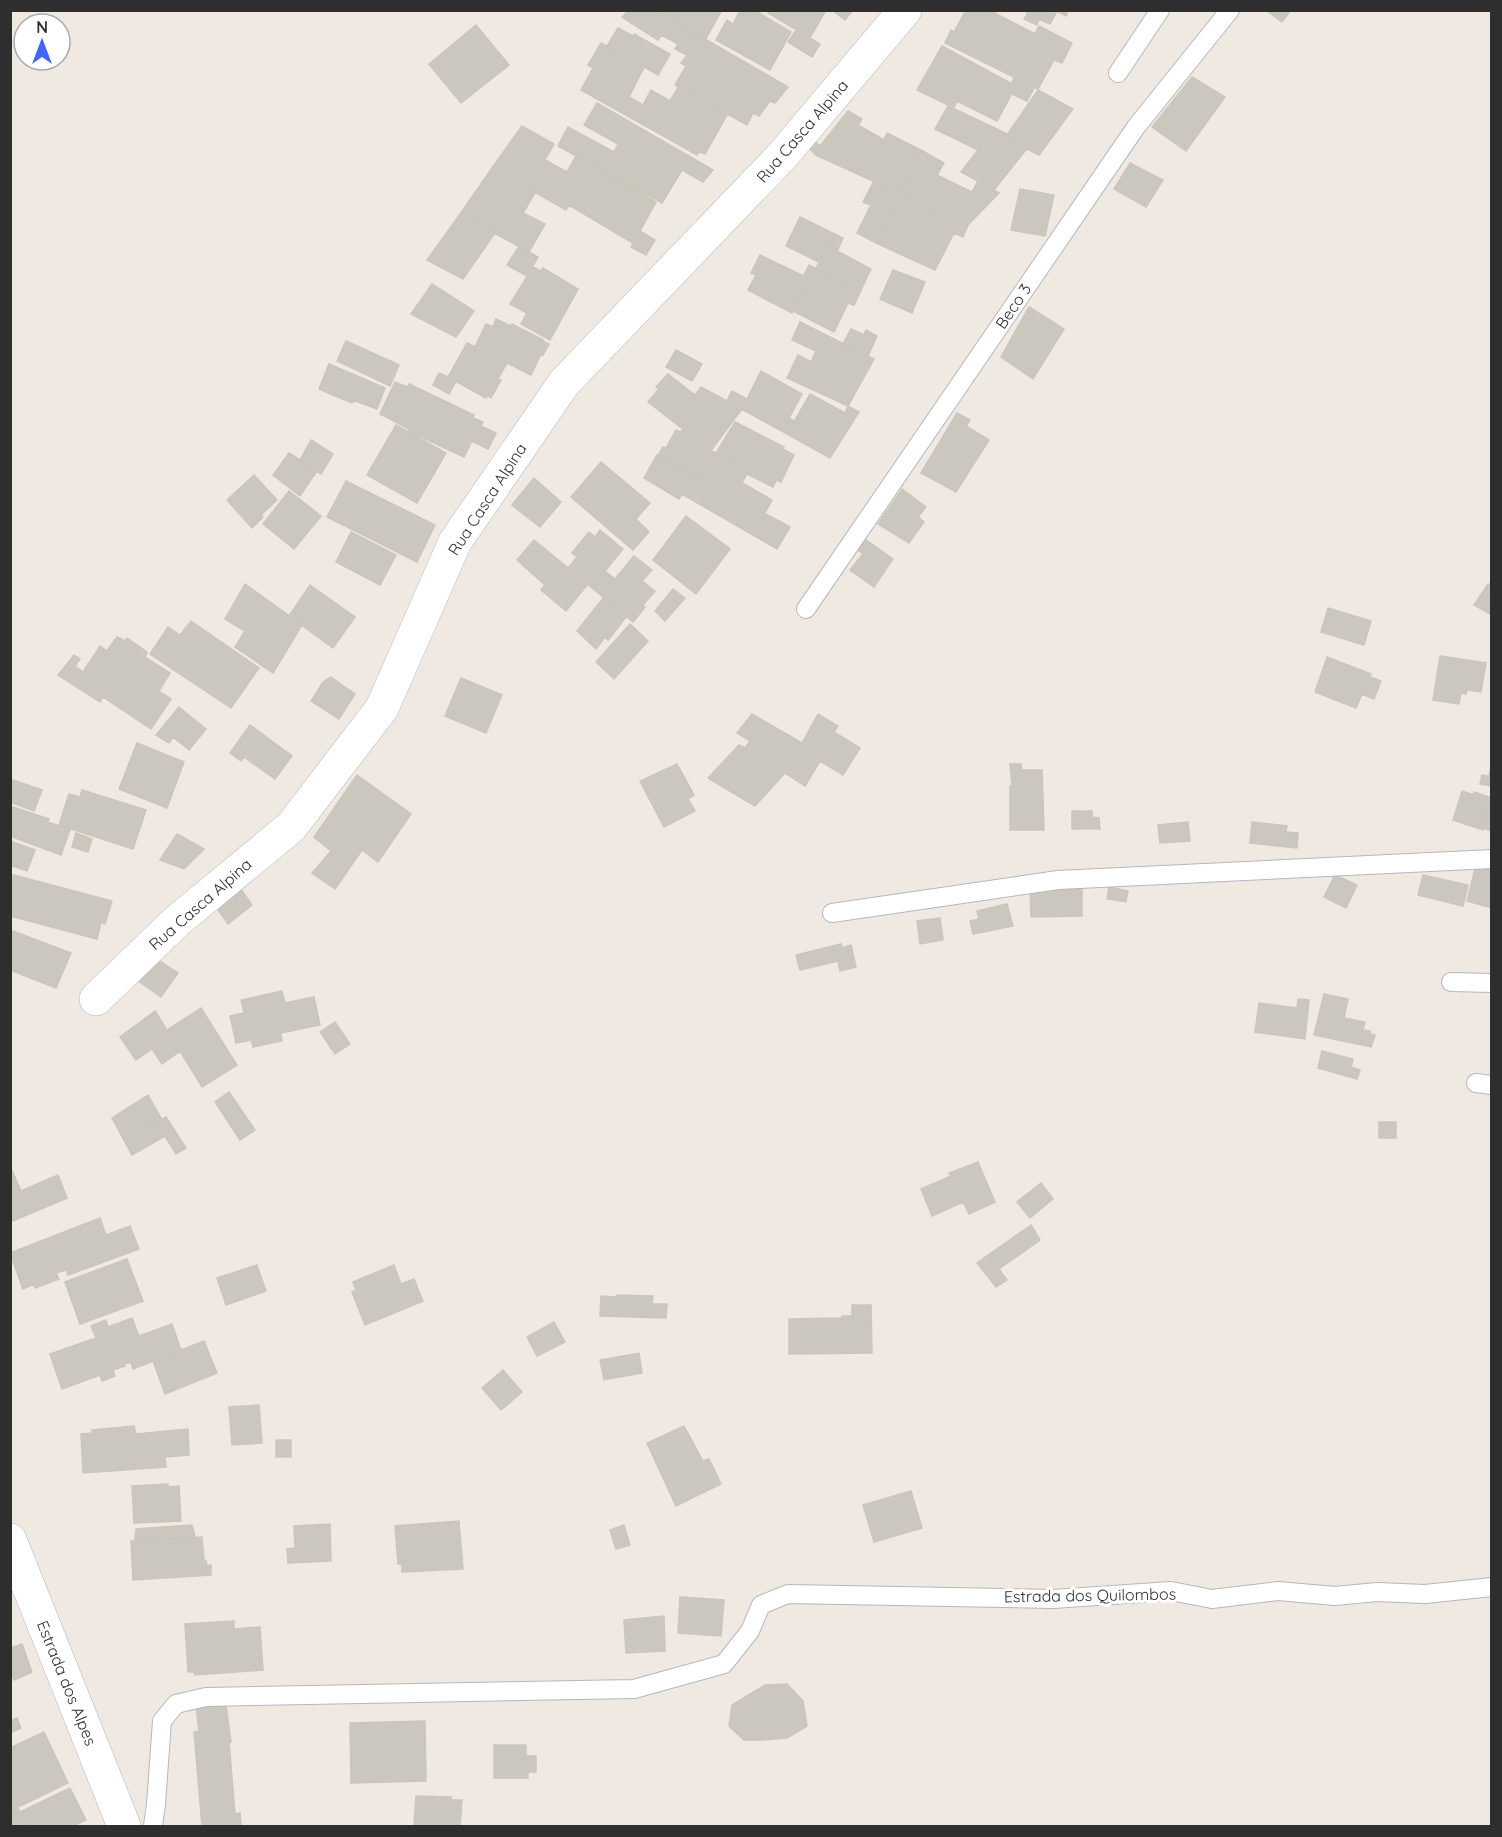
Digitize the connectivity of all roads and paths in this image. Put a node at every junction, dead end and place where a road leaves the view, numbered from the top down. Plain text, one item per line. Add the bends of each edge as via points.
1 (905, 10) edge
2 (1160, 10) edge
3 (1230, 10) edge
4 (1118, 73) dead end
5 (806, 609) dead end
6 (1491, 859) edge
7 (832, 913) dead end
8 (1451, 982) dead end
9 (1491, 983) edge
10 (96, 999) dead end
11 (10, 1540) edge
12 (1491, 1587) edge
13 (124, 1827) edge
14 (153, 1827) edge

1 - 10 street, Rua Casca Alpina via 782,156 564,383 455,542 382,708 291,827 177,921
2 - 4 lane
3 - 5 lane, Beco 3 via 1136,127
6 - 7 lane via 1058,880
8 - 9 lane
11 - 13 street, Estrada dos Alpes
12 - 14 lane, Estrada dos Quilombos via 1425,1594 1377,1592 1335,1596 1278,1591 1212,1599 1171,1591 1053,1599 788,1594 761,1605 750,1631 724,1664 634,1689 206,1697 176,1704 162,1721

